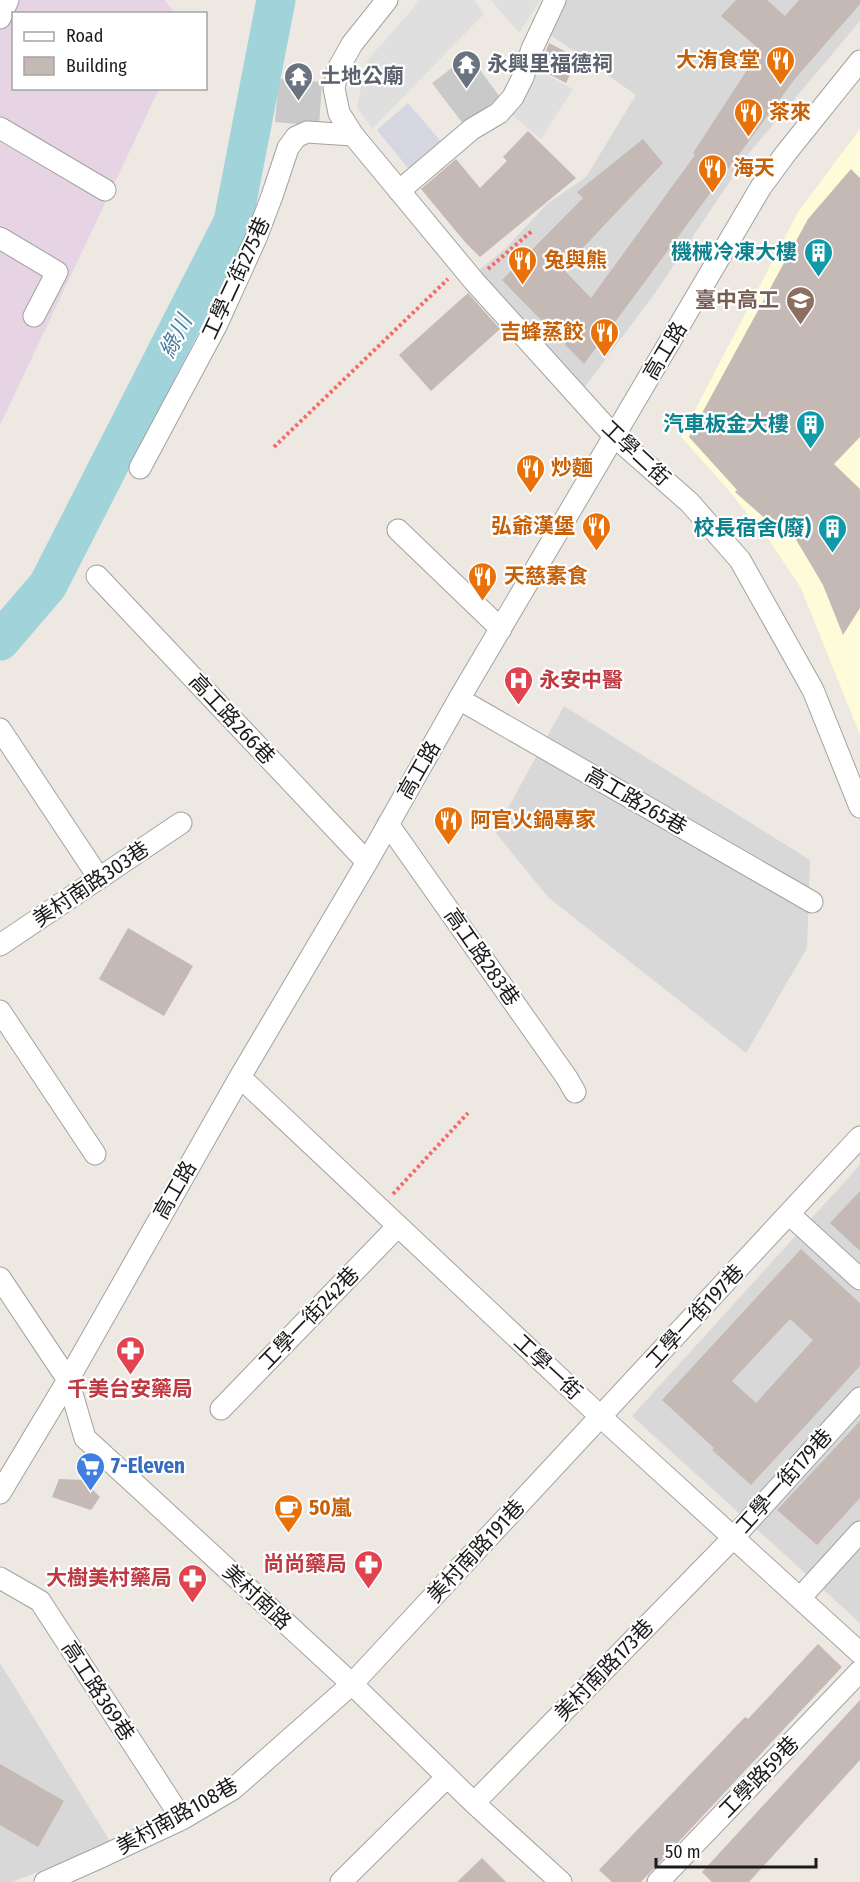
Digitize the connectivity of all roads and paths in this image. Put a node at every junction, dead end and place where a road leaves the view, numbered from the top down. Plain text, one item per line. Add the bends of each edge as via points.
1 (8, 0) edge
2 (387, 0) edge
3 (555, 0) edge
4 (0, 18) edge
5 (860, 61) edge
6 (0, 128) edge
7 (352, 135) junction
8 (105, 190) dead end
9 (399, 191) junction
10 (533, 230) dead end
11 (0, 238) edge
12 (468, 273) junction
13 (34, 316) dead end
14 (614, 436) junction
15 (274, 447) dead end
16 (140, 468) dead end
17 (398, 530) dead end
18 (97, 576) dead end
19 (501, 629) junction
20 (459, 699) junction
21 (0, 729) edge
22 (860, 807) edge
23 (181, 824) dead end
24 (388, 824) junction
25 (367, 862) junction
26 (99, 878) junction
27 (812, 902) dead end
28 (0, 945) edge
29 (0, 1011) edge
30 (240, 1077) junction
31 (575, 1092) dead end
32 (468, 1113) dead end
33 (860, 1137) edge
34 (95, 1154) dead end
35 (379, 1208) junction
36 (789, 1214) junction
37 (398, 1226) junction
38 (0, 1278) edge
39 (860, 1279) edge
40 (68, 1380) junction
41 (860, 1398) edge
42 (221, 1409) dead end
43 (601, 1417) junction
44 (0, 1493) edge
45 (860, 1532) edge
46 (733, 1538) junction
47 (0, 1578) edge
48 (800, 1598) junction
49 (860, 1653) edge
50 (860, 1671) edge
51 (352, 1684) junction
52 (447, 1777) junction
53 (474, 1803) junction
54 (182, 1819) junction
55 (45, 1882) edge
56 (340, 1882) edge
57 (561, 1882) edge
58 (658, 1882) edge

1 - 4 street
2 - 7 street, 工學二街 via 352,44 338,69 334,88 339,113
3 - 9 street via 513,97 499,113 472,129
5 - 14 street, 高工路 via 761,187
6 - 8 street
7 - 9 street, 工學二街
7 - 16 street, 工學二街275巷 via 308,132 296,137 288,148 256,238 217,324
9 - 12 street, 工學二街
10 - 12 path
11 - 13 street via 57,272
12 - 14 street, 工學二街
12 - 15 path
14 - 19 street, 高工路
14 - 22 street, 工學二街 via 690,503 740,560 813,690
17 - 19 street
18 - 25 street, 高工路266巷
19 - 20 street, 高工路
20 - 24 street, 高工路
20 - 27 street, 高工路265巷
21 - 26 street
23 - 26 street, 美村南路303巷
24 - 25 street, 高工路
24 - 31 street, 高工路283巷
25 - 30 street, 高工路
26 - 28 street, 美村南路303巷
29 - 34 street
30 - 35 street, 工學一街
30 - 40 street, 高工路
32 - 35 path
33 - 36 street, 工學一街197巷
35 - 37 street, 工學一街
36 - 39 street
36 - 43 street, 工學一街197巷
37 - 42 street, 工學一街242巷
37 - 43 street, 工學一街
38 - 40 street, 美村南路
40 - 44 street, 高工路
40 - 51 street, 美村南路 via 86,1438
41 - 46 street, 工學一街179巷
43 - 46 street, 工學一街
43 - 51 street, 美村南路191巷
45 - 48 street
46 - 48 street, 工學一街
46 - 53 street, 美村南路173巷
47 - 54 street, 高工路369巷 via 40,1601
48 - 49 street, 工學一街
50 - 58 street, 工學路59巷
51 - 52 street, 美村南路
51 - 54 street, 美村南路108巷 via 233,1789
52 - 53 street, 美村南路
52 - 56 street
53 - 57 street, 美村南路
54 - 55 street, 美村南路108巷

